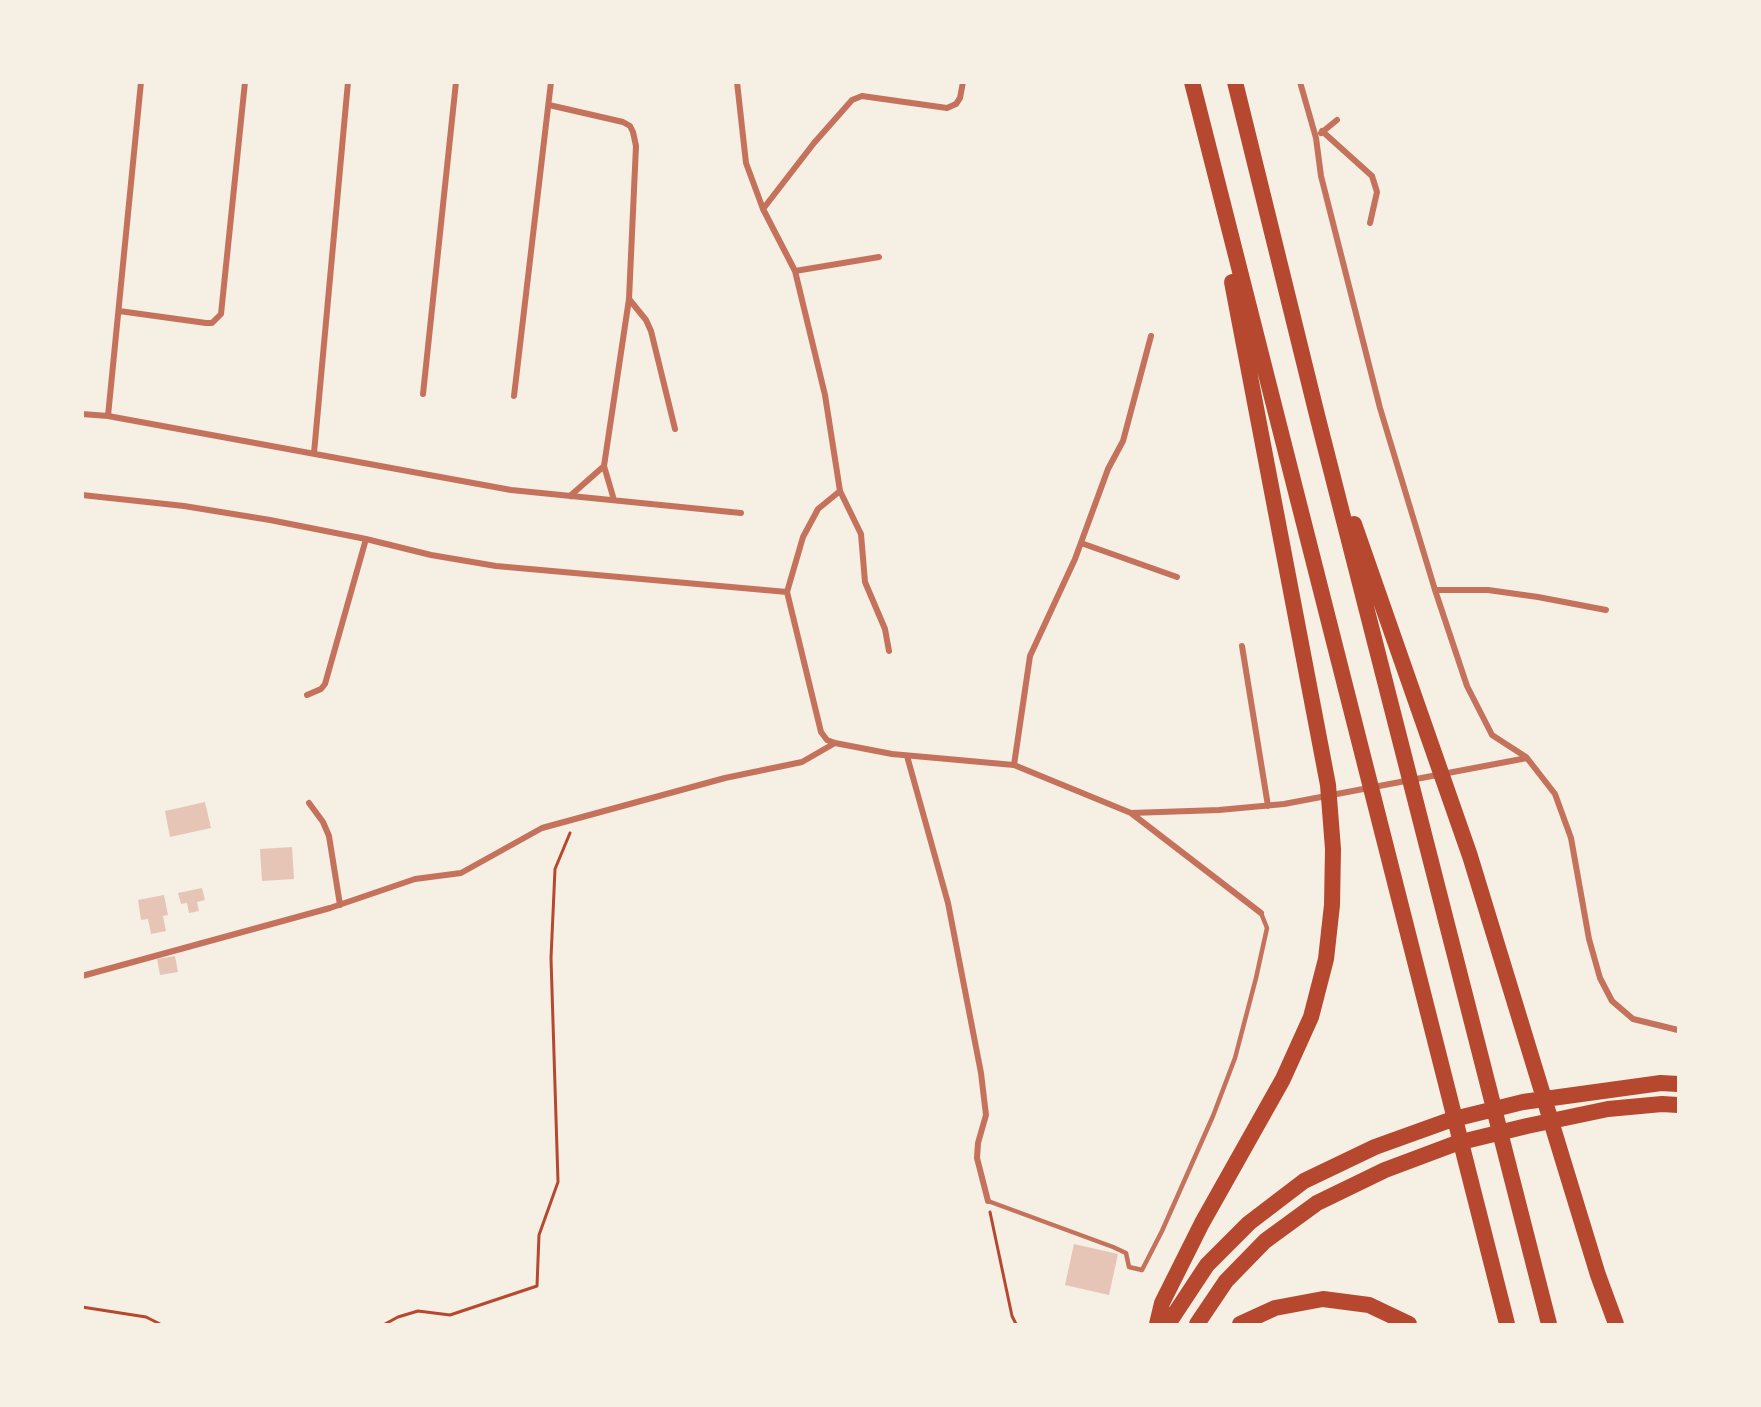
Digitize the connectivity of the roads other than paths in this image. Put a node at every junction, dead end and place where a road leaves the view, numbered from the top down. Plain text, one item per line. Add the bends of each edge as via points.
1 (141, 82) edge
2 (245, 82) edge
3 (348, 82) edge
4 (456, 82) edge
5 (551, 82) edge
6 (737, 82) edge
7 (963, 82) edge
8 (1192, 82) edge
9 (1235, 82) edge
10 (1300, 82) edge
11 (549, 105) junction
12 (1199, 112) junction
13 (1337, 120) dead end
14 (1322, 131) junction
15 (1316, 138) junction
16 (763, 209) junction
17 (1370, 224) dead end
18 (879, 256) dead end
19 (795, 271) junction
20 (629, 299) junction
21 (118, 311) junction
22 (1151, 336) dead end
23 (423, 394) dead end
24 (514, 396) dead end
25 (82, 414) edge
26 (1317, 415) junction
27 (108, 416) junction
28 (675, 429) dead end
29 (314, 453) junction
30 (604, 466) junction
31 (840, 491) junction
32 (82, 495) edge
33 (570, 496) junction
34 (614, 500) junction
35 (741, 513) dead end
36 (366, 539) junction
37 (1081, 543) junction
38 (1177, 577) dead end
39 (1435, 590) junction
40 (787, 592) junction
41 (1606, 610) dead end
42 (1242, 646) dead end
43 (889, 651) dead end
44 (307, 695) dead end
45 (835, 743) junction
46 (907, 756) junction
47 (1527, 758) junction
48 (1014, 765) junction
49 (309, 803) dead end
50 (1268, 806) junction
51 (1131, 813) junction
52 (340, 905) junction
53 (1261, 913) joint
54 (82, 976) edge
55 (1678, 1030) edge
56 (1678, 1084) edge
57 (1678, 1105) edge
58 (988, 1201) joint
59 (1157, 1324) edge
60 (1168, 1324) edge
61 (1197, 1324) edge
62 (1240, 1324) edge
63 (1409, 1324) edge
64 (1507, 1324) edge
65 (1549, 1324) edge
66 (1616, 1324) edge

1 - 21 street
2 - 21 street via 221,314 206,324
3 - 29 street
4 - 23 street
5 - 11 street
6 - 16 street via 746,163
7 - 16 street via 960,98 947,108 862,96 852,100
8 - 12 highway
9 - 26 highway
10 - 15 street
11 - 20 street via 623,122 633,132 636,146
11 - 24 street
12 - 59 highway via 1328,785 1332,905 1326,959 1311,1017 1283,1079 1192,1243 1162,1303
12 - 64 highway
13 - 14 street
14 - 15 street
14 - 17 street via 1372,176 1377,192
15 - 39 street via 1321,176 1380,408
16 - 19 street
18 - 19 street
19 - 31 street via 825,395
20 - 28 street via 651,331
20 - 30 street
21 - 27 street
22 - 37 street via 1123,441 1108,469
25 - 27 street
26 - 65 highway
26 - 66 highway via 1470,856
27 - 29 street
29 - 33 street via 511,490
30 - 33 street
30 - 34 street
31 - 40 street via 818,508 803,537
31 - 43 street via 861,534 865,582 885,629
32 - 36 street via 194,508
33 - 34 street
34 - 35 street
36 - 40 street via 496,566
36 - 44 street via 325,684
37 - 38 street
37 - 48 street via 1030,656
39 - 41 street via 1488,590
39 - 47 street via 1467,686 1492,735
40 - 45 street via 821,732
42 - 50 street
45 - 46 street
45 - 52 street via 802,762 725,778 542,828 461,873 415,879
46 - 48 street
46 - 58 street via 948,903 981,1073 986,1115 977,1158
47 - 50 street
47 - 55 street via 1555,794 1570,838 1589,939 1600,978 1612,1001 1633,1018
48 - 51 street
49 - 52 street via 329,836
50 - 51 street
51 - 53 street
52 - 54 street
53 - 58 lane via 1267,928 1235,1058 1213,1116 1142,1270 1129,1267 1126,1253 1113,1247
56 - 60 highway via 1522,1102 1450,1120 1376,1147 1304,1181 1249,1222 1207,1265
57 - 61 highway via 1608,1109 1457,1143 1385,1170 1317,1203 1265,1241 1226,1281
62 - 63 highway via 1275,1308 1323,1299 1369,1305

